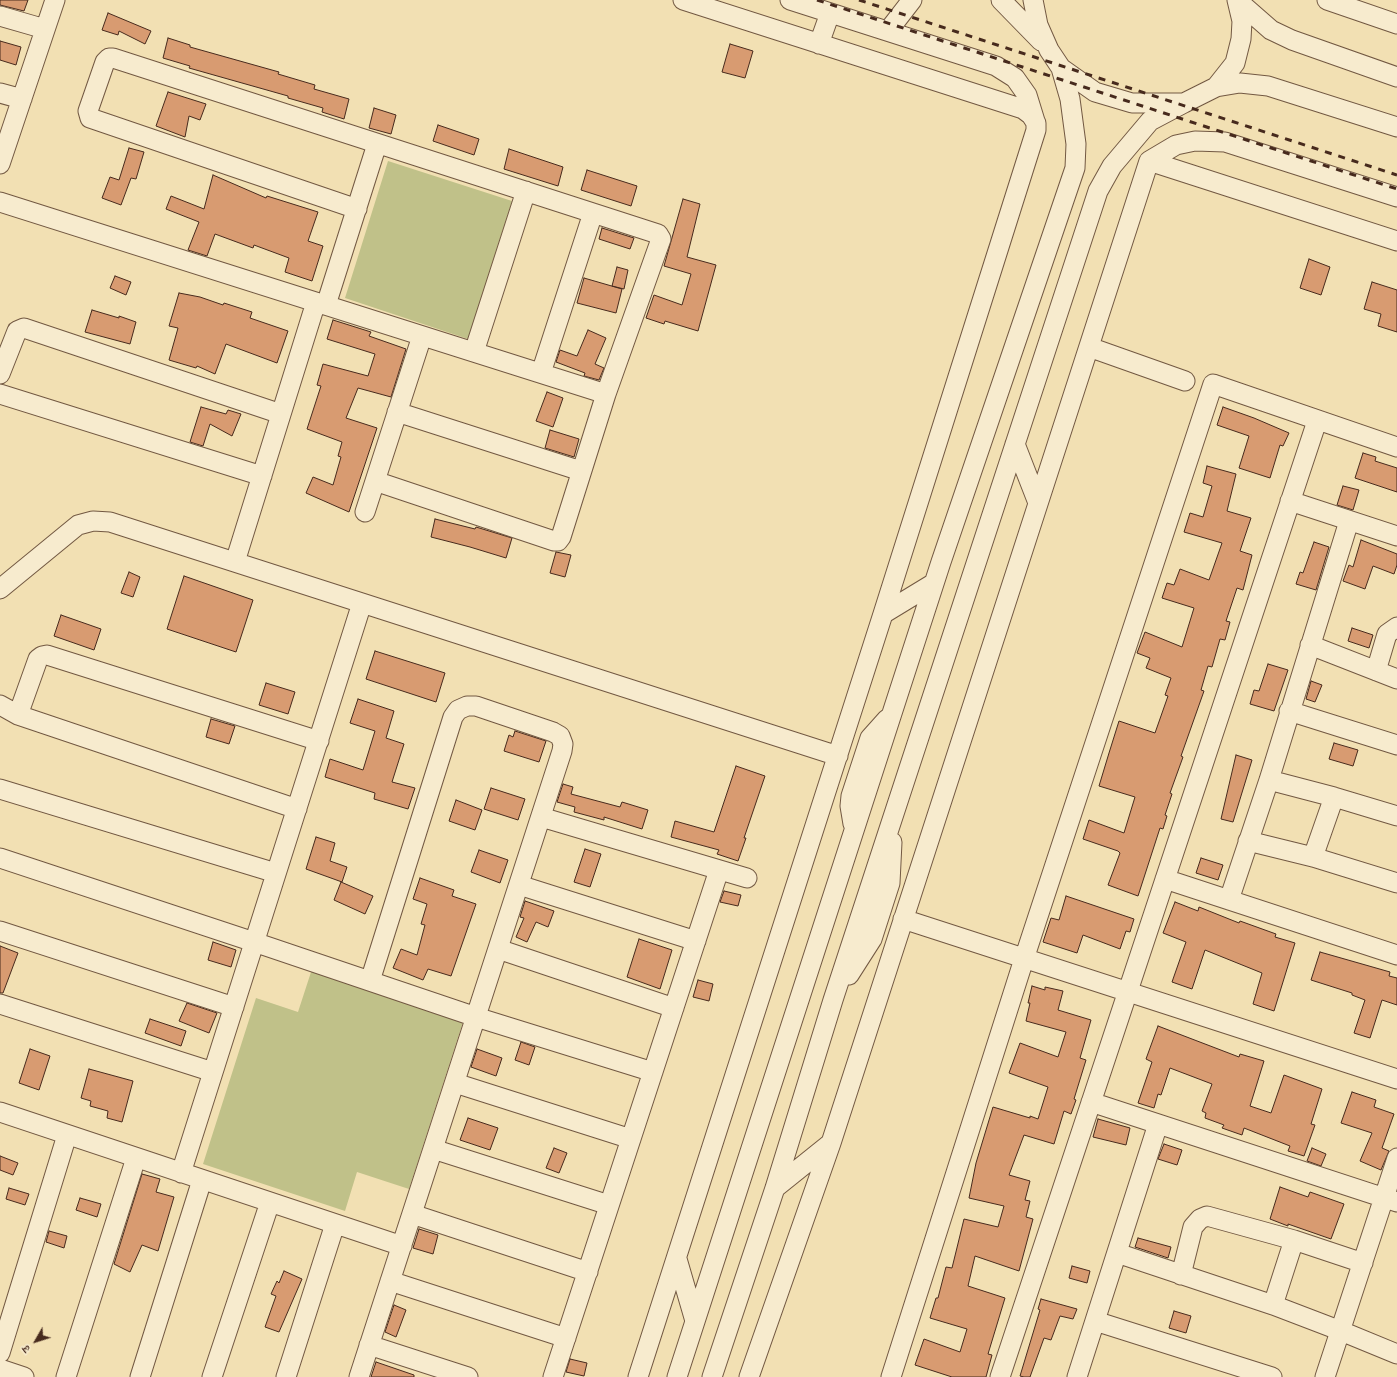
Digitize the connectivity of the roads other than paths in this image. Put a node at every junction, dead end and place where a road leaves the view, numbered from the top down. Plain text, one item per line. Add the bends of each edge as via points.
1 (55, 0) edge
2 (683, 0) edge
3 (790, 0) edge
4 (912, 0) edge
5 (1001, 0) edge
6 (1033, 0) edge
7 (1327, 0) edge
8 (1238, 1) edge
9 (830, 13) junction
10 (0, 16) edge
11 (1397, 24) edge
12 (45, 29) junction
13 (888, 31) junction
14 (819, 44) junction
15 (1049, 50) junction
16 (1061, 68) junction
17 (1397, 77) edge
18 (1216, 87) junction
19 (0, 93) edge
20 (22, 99) junction
21 (1184, 103) junction
22 (1036, 123) junction
23 (1397, 127) edge
24 (377, 144) junction
25 (1149, 161) junction
26 (0, 164) edge
27 (526, 191) junction
28 (1397, 197) edge
29 (0, 202) edge
30 (357, 209) junction
31 (593, 213) junction
32 (1397, 241) edge
33 (321, 304) junction
34 (422, 336) junction
35 (1089, 347) junction
36 (474, 352) junction
37 (541, 373) junction
38 (0, 374) edge
39 (1185, 381) dead end
40 (0, 394) edge
41 (606, 394) junction
42 (398, 412) junction
43 (281, 414) junction
44 (1317, 421) junction
45 (1015, 444) junction
46 (1397, 448) edge
47 (581, 471) junction
48 (262, 476) junction
49 (375, 481) junction
50 (1290, 502) junction
51 (1038, 503) junction
52 (365, 512) dead end
53 (1349, 521) junction
54 (1397, 536) edge
55 (235, 562) junction
56 (934, 582) junction
57 (0, 589) edge
58 (362, 603) junction
59 (884, 614) junction
60 (1397, 627) edge
61 (1310, 645) junction
62 (1376, 671) junction
63 (1397, 679) edge
64 (0, 705) edge
65 (1289, 711) junction
66 (18, 715) junction
67 (319, 741) junction
68 (1397, 745) edge
69 (838, 756) junction
70 (1269, 780) junction
71 (0, 789) edge
72 (1334, 797) junction
73 (297, 809) junction
74 (1397, 816) edge
75 (541, 817) junction
76 (1248, 841) junction
77 (1313, 857) junction
78 (0, 858) edge
79 (719, 870) junction
80 (276, 873) junction
81 (747, 878) dead end
82 (1165, 879) junction
83 (519, 884) junction
84 (1397, 884) edge
85 (1229, 900) junction
86 (903, 920) junction
87 (0, 931) edge
88 (696, 941) junction
89 (254, 942) junction
90 (498, 949) junction
91 (1397, 955) edge
92 (1024, 959) junction
93 (370, 981) junction
94 (1128, 992) junction
95 (0, 1004) edge
96 (234, 1007) junction
97 (674, 1008) junction
98 (476, 1017) junction
99 (213, 1072) junction
100 (653, 1072) junction
101 (1397, 1079) edge
102 (455, 1083) junction
103 (1091, 1102) junction
104 (1, 1115) edge
105 (1158, 1124) junction
106 (67, 1135) junction
107 (631, 1139) junction
108 (830, 1143) junction
109 (433, 1149) junction
110 (136, 1158) junction
111 (1397, 1158) edge
112 (181, 1172) junction
113 (202, 1180) junction
114 (776, 1188) junction
115 (1390, 1200) edge
116 (270, 1202) junction
117 (609, 1205) junction
118 (412, 1214) junction
119 (335, 1224) junction
120 (1294, 1240) junction
121 (402, 1246) junction
122 (1116, 1254) junction
123 (677, 1259) junction
124 (1363, 1263) junction
125 (588, 1272) junction
126 (1180, 1275) junction
127 (390, 1281) junction
128 (1272, 1305) junction
129 (695, 1321) junction
130 (1095, 1321) junction
131 (1341, 1331) junction
132 (566, 1338) junction
133 (369, 1345) junction
134 (0, 1353) edge
135 (1397, 1354) edge
136 (0, 1369) edge
137 (24, 1377) edge
138 (66, 1377) edge
139 (140, 1377) edge
140 (212, 1377) edge
141 (286, 1377) edge
142 (359, 1377) edge
143 (468, 1377) edge
144 (553, 1377) edge
145 (638, 1377) edge
146 (677, 1377) edge
147 (712, 1377) edge
148 (748, 1377) edge
149 (891, 1377) edge
150 (1000, 1377) edge
151 (1077, 1377) edge
152 (1272, 1377) edge
153 (1325, 1377) edge

1 - 12 street
2 - 14 street
3 - 9 street
4 - 13 street
5 - 15 street
6 - 15 street via 1038,25
7 - 11 street
8 - 17 street via 1271,30 1285,37
8 - 18 street via 1242,21 1235,63
9 - 13 street
9 - 14 street
10 - 12 street
12 - 20 street
13 - 22 street via 996,66 1015,78 1028,95
14 - 22 street via 1023,109
15 - 16 street
16 - 21 street via 1095,92 1132,103
16 - 56 street via 1070,99 1076,144 1075,168
18 - 21 street
18 - 23 street via 1240,83 1268,86
19 - 20 street
20 - 26 street
21 - 45 street via 1150,121 1112,166 1098,191
22 - 59 street via 1036,130
24 - 27 street
24 - 30 street
24 - 30 street via 109,58 105,62 88,111 90,118 95,121
25 - 28 street via 1176,145 1196,141 1225,142
25 - 32 street
25 - 35 street
27 - 31 street
27 - 36 street
29 - 33 street
30 - 33 street
31 - 37 street
31 - 41 street via 658,234 661,239
33 - 34 street
33 - 43 street
34 - 36 street
34 - 42 street
35 - 39 street
35 - 51 street
36 - 37 street
37 - 41 street
38 - 43 street via 17,331 24,328
40 - 48 street
41 - 47 street
42 - 47 street
42 - 49 street
43 - 48 street
44 - 46 street
44 - 50 street
44 - 92 street via 1213,384
45 - 51 street
45 - 114 street via 833,1000
47 - 49 street via 561,537 556,541
48 - 55 street
49 - 52 street
50 - 53 street
50 - 82 street
51 - 86 street
53 - 54 street
53 - 61 street
55 - 57 street via 110,522 93,521 78,525
55 - 58 street
56 - 59 street
56 - 129 street
58 - 67 street
58 - 69 street
59 - 69 street
60 - 62 street via 1387,634
61 - 62 street
61 - 65 street
62 - 63 street
64 - 66 street
65 - 68 street
65 - 70 street
66 - 67 street via 38,659 47,656
66 - 73 street
67 - 73 street
69 - 123 street
70 - 72 street
70 - 76 street
71 - 80 street
72 - 74 street
72 - 77 street
73 - 80 street
75 - 79 street
75 - 83 street
75 - 93 street via 562,751 560,736 476,706 458,710 453,717
76 - 77 street
76 - 85 street
77 - 84 street
78 - 89 street
79 - 81 street
79 - 88 street
80 - 89 street
82 - 85 street
82 - 94 street
83 - 88 street
83 - 90 street
85 - 91 street
86 - 92 street
86 - 108 street
87 - 96 street
88 - 97 street
89 - 93 street
89 - 96 street
90 - 97 street
90 - 98 street
92 - 94 street
92 - 149 street
93 - 98 street
94 - 101 street
94 - 103 street
95 - 99 street
96 - 99 street
97 - 100 street
98 - 100 street
98 - 102 street
99 - 112 street
100 - 107 street
102 - 107 street
102 - 109 street
103 - 105 street
103 - 150 street
104 - 106 street
105 - 115 street
105 - 122 street
106 - 110 street
106 - 134 street
107 - 117 street
108 - 114 street
108 - 148 street
109 - 117 street
109 - 118 street
110 - 112 street
110 - 138 street
111 - 115 street
112 - 113 street
113 - 116 street
113 - 139 street
114 - 147 street
115 - 124 street
116 - 119 street
116 - 140 street
117 - 125 street
118 - 121 street
118 - 125 street
119 - 121 street
119 - 141 street
120 - 124 street
120 - 126 street via 1207,1216 1193,1227
120 - 128 street
121 - 127 street
122 - 126 street
122 - 130 street
123 - 129 street
123 - 145 street
124 - 131 street
125 - 132 street
126 - 128 street
127 - 132 street
127 - 133 street
128 - 131 street
129 - 146 street
130 - 151 street
130 - 152 street
131 - 135 street
131 - 153 street
132 - 144 street
133 - 142 street
133 - 143 street
136 - 137 street

